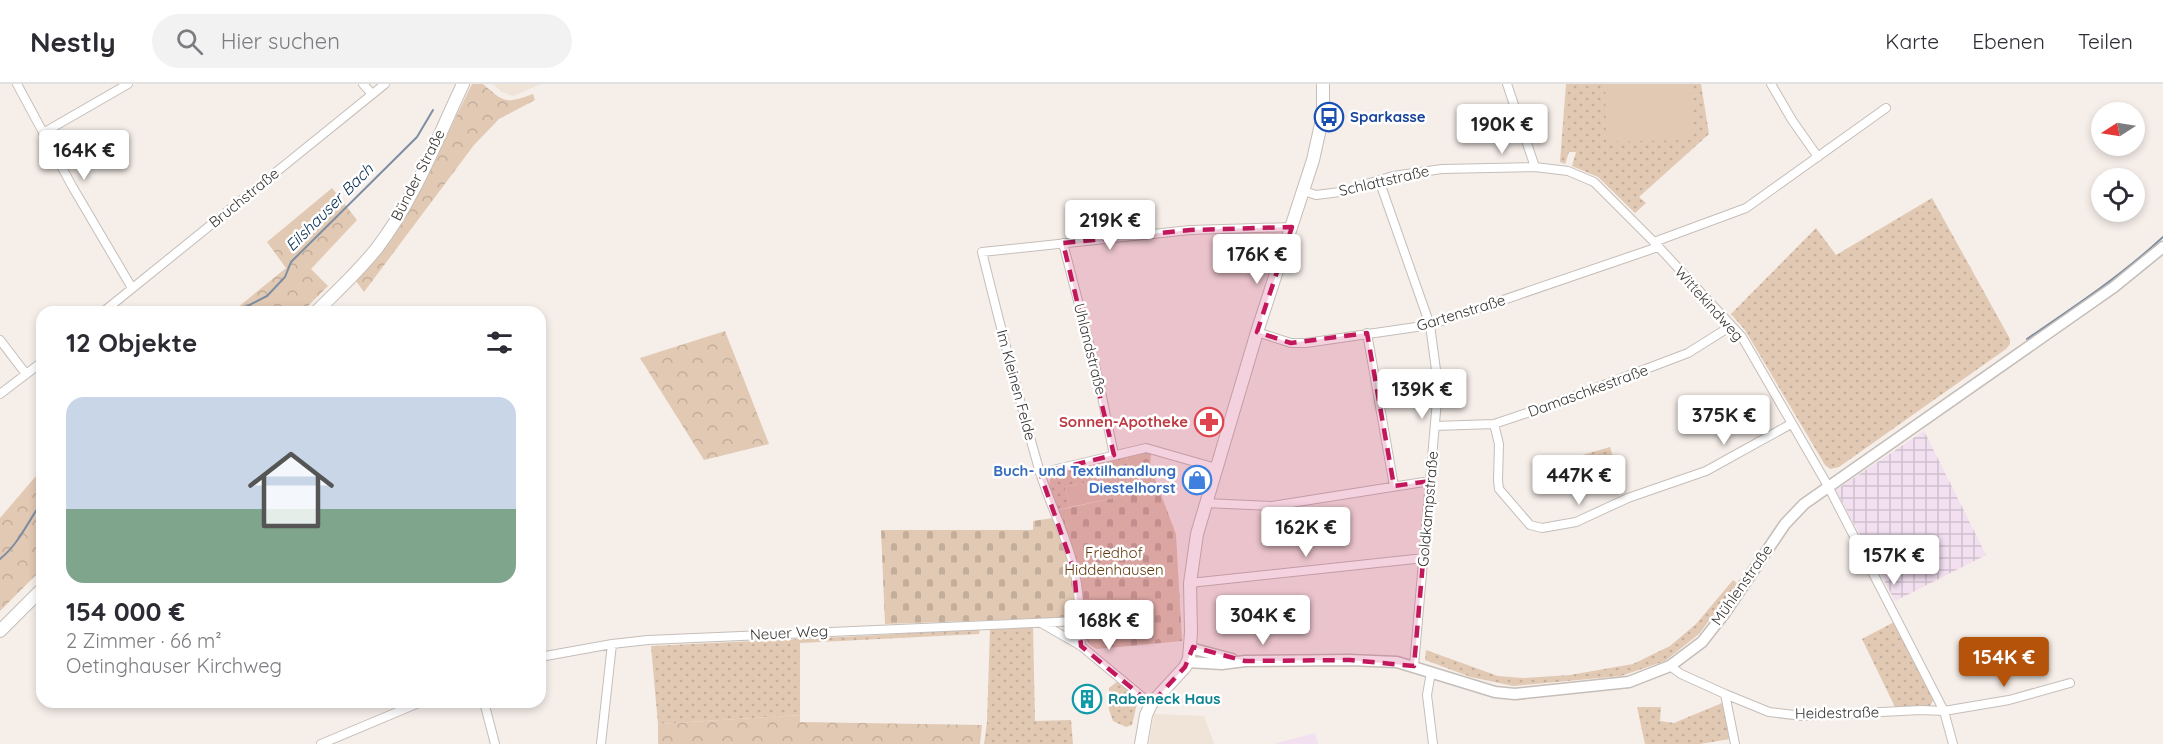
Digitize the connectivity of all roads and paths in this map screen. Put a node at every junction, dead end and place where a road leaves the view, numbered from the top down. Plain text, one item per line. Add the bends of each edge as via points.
1 (17, 84) edge
2 (128, 84) edge
3 (363, 84) edge
4 (385, 84) edge
5 (462, 84) edge
6 (1323, 84) edge
7 (1507, 84) edge
8 (1771, 84) edge
9 (372, 94) junction
10 (1886, 108) dead end
11 (43, 133) junction
12 (1818, 157) junction
13 (1535, 167) junction
14 (1379, 180) junction
15 (1304, 191) junction
16 (1292, 226) junction
17 (1064, 243) junction
18 (1656, 244) junction
19 (2163, 247) edge
20 (132, 288) junction
21 (110, 306) edge
22 (322, 306) edge
23 (1430, 325) junction
24 (1731, 326) junction
25 (1257, 332) junction
26 (1367, 333) junction
27 (0, 340) edge
28 (36, 366) edge
29 (26, 374) junction
30 (0, 394) edge
31 (1494, 424) junction
32 (1791, 424) junction
33 (1435, 426) junction
34 (1114, 455) junction
35 (1216, 468) junction
36 (1040, 472) junction
37 (1430, 481) junction
38 (1394, 486) junction
39 (1828, 486) junction
40 (1205, 503) junction
41 (1424, 558) junction
42 (1191, 583) junction
43 (36, 595) edge
44 (1080, 621) junction
45 (1040, 622) junction
46 (0, 631) edge
47 (612, 644) junction
48 (1082, 646) junction
49 (1190, 648) junction
50 (546, 656) edge
51 (1245, 661) junction
52 (1188, 662) junction
53 (1414, 666) junction
54 (1670, 666) junction
55 (1431, 672) junction
56 (2070, 683) dead end
57 (1725, 694) junction
58 (1151, 704) junction
59 (407, 708) edge
60 (486, 708) edge
61 (1944, 711) junction
62 (321, 744) edge
63 (495, 744) edge
64 (601, 744) edge
65 (1141, 744) edge
66 (1433, 744) edge
67 (1736, 744) edge
68 (1953, 744) edge

1 - 11 street
2 - 11 street
3 - 9 street
4 - 9 street, Bruchstraße
5 - 22 main road, Bünder Straße via 392,227 362,266
6 - 15 main road via 1323,115
7 - 13 street
8 - 12 street
9 - 20 street, Bruchstraße
10 - 12 street
11 - 20 street
12 - 18 street via 1746,208
13 - 14 street, Schlattstraße via 1442,169
13 - 18 street, Schlattstraße via 1568,171 1594,182
14 - 15 street, Schlattstraße via 1340,192 1316,195
14 - 23 street, Goldkampstraße
15 - 16 main road
16 - 17 street via 1190,230
16 - 25 main road
17 - 34 street, Uhlandstraße
17 - 36 street, Im Kleinen Felde via 982,252
18 - 23 street, Gartenstraße
18 - 24 street, Wittekindweg
19 - 39 street, Mühlenstraße via 2105,293
20 - 21 street, Bruchstraße
23 - 26 street, Gartenstraße
23 - 33 street, Goldkampstraße via 1436,370
24 - 31 street, Damaschkestraße via 1688,353
24 - 32 street, Wittekindweg via 1742,337
25 - 26 street, Gartenstraße via 1291,343
25 - 35 main road
26 - 38 street
27 - 29 street
28 - 29 street
29 - 30 street
31 - 32 street via 1500,444 1499,489 1530,525 1542,528 1576,522 1628,498 1706,471
31 - 33 street, Damaschkestraße
32 - 39 street, Wittekindweg
33 - 37 street, Goldkampstraße
34 - 35 street via 1146,448
34 - 36 street
35 - 40 main road
36 - 44 street, Im Kleinen Felde via 1074,570
37 - 38 street
37 - 41 street, Goldkampstraße
38 - 40 street via 1272,506
39 - 54 street, Mühlenstraße via 1785,524 1702,642
39 - 61 street, Wittekindweg
40 - 42 main road
41 - 42 street
41 - 53 street, Goldkampstraße
42 - 49 main road
43 - 46 main road
44 - 45 street, Neuer Weg
44 - 48 street
45 - 47 street, Neuer Weg
45 - 48 street
47 - 50 street, Neuer Weg
47 - 64 street
48 - 58 street
49 - 51 street, Mühlenstraße
49 - 52 main road
51 - 52 street, Mühlenstraße
51 - 53 street, Mühlenstraße via 1350,660
52 - 58 main road
53 - 55 street, Mühlenstraße
54 - 55 street, Mühlenstraße via 1617,685 1515,694 1495,692
54 - 57 street, Heidestraße
55 - 66 street via 1427,694
56 - 61 street, Heidestraße via 2009,700
57 - 61 street, Heidestraße via 1769,712 1802,716
57 - 67 street
58 - 65 main road
59 - 62 street
60 - 63 street
61 - 68 street

